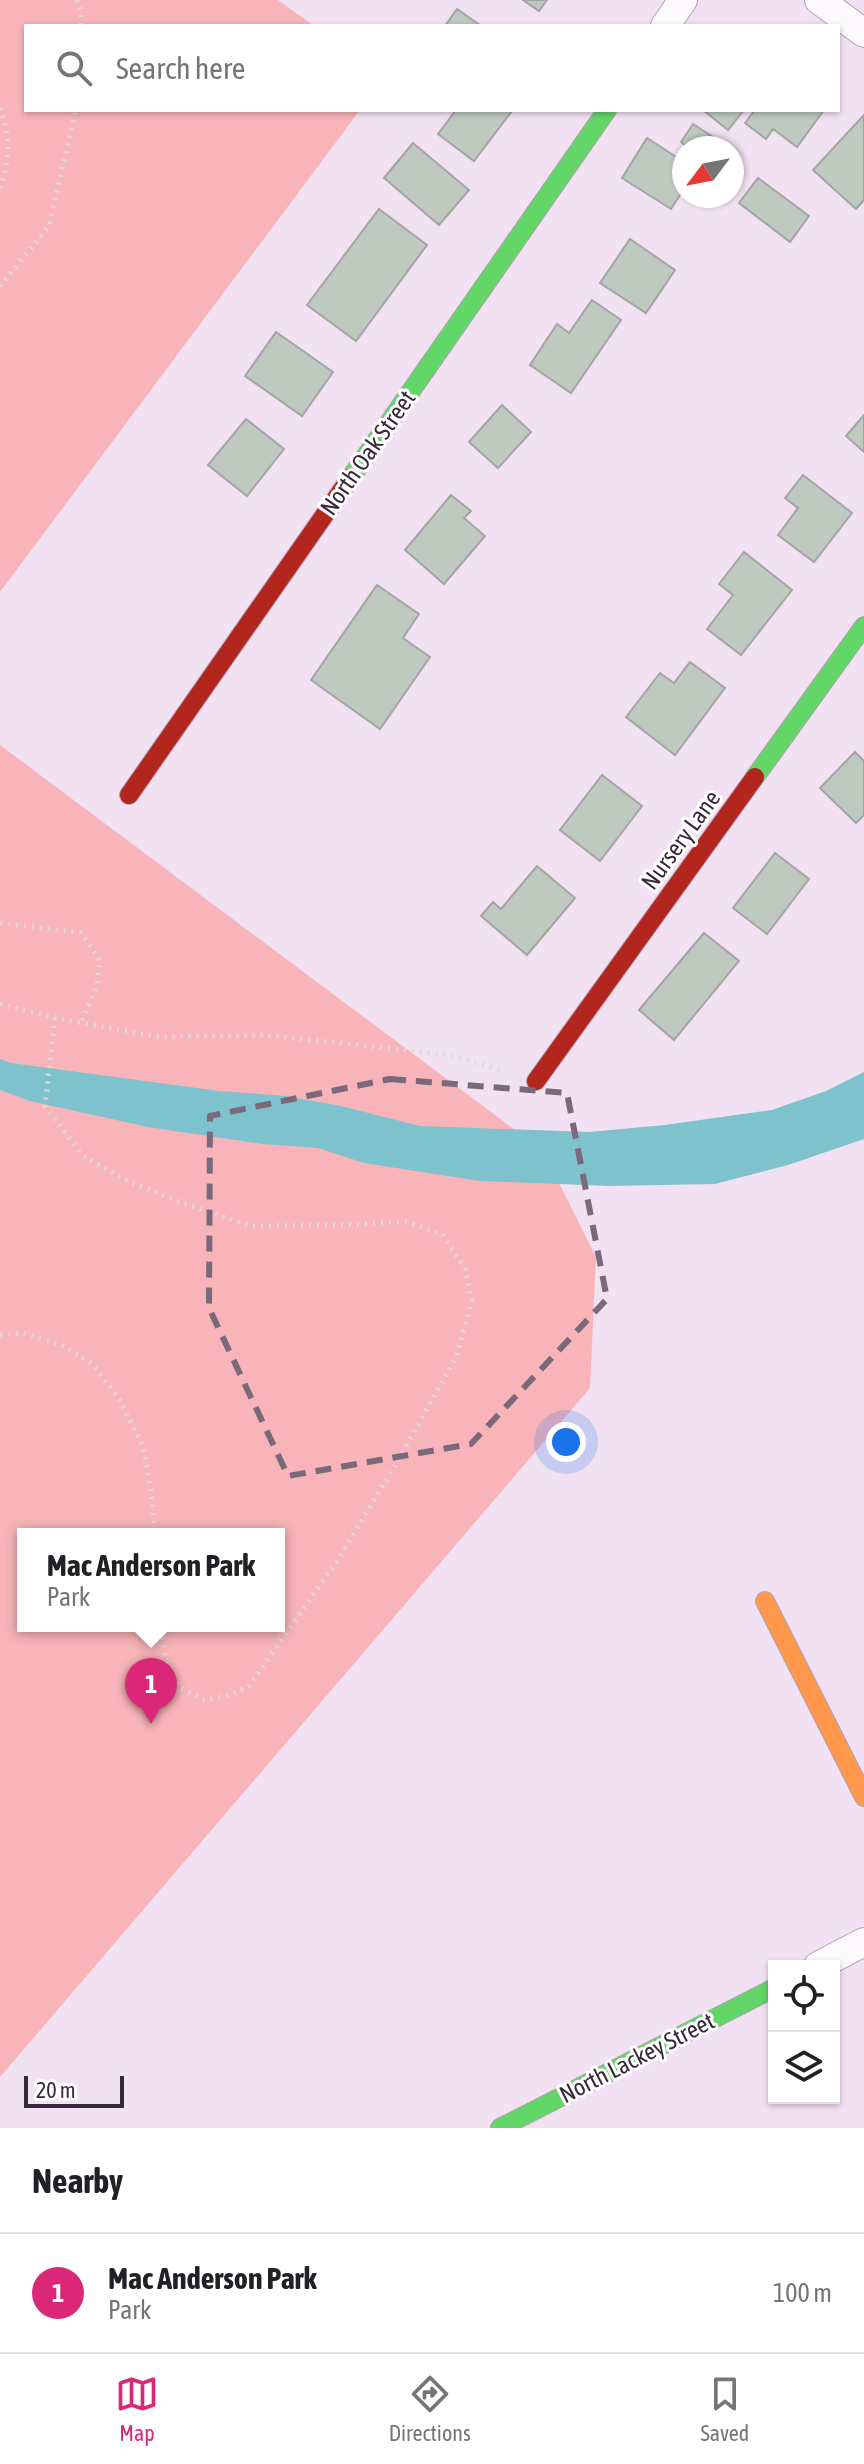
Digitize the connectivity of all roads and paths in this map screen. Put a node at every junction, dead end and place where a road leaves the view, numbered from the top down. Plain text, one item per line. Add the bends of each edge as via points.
1 (77, 0) edge
2 (683, 0) edge
3 (819, 0) edge
4 (81, 24) edge
5 (666, 24) edge
6 (864, 33) edge
7 (0, 108) edge
8 (76, 112) edge
9 (606, 112) edge
10 (0, 189) edge
11 (0, 286) edge
12 (864, 626) edge
13 (129, 795) dead end
14 (0, 923) edge
15 (0, 1004) edge
16 (55, 1018) junction
17 (81, 1023) junction
18 (536, 1081) joint
19 (0, 1335) edge
20 (155, 1528) edge
21 (765, 1601) dead end
22 (161, 1632) edge
23 (864, 1797) edge
24 (864, 1942) edge
25 (830, 1960) edge
26 (768, 1991) edge
27 (500, 2128) edge

1 - 4 path
2 - 5 street
3 - 6 street
7 - 10 path via 9,135
8 - 11 path via 49,226
9 - 13 street, North Oak Street
12 - 18 street, Nursery Lane
14 - 17 path via 81,933 100,960 97,985
15 - 16 path
16 - 17 path
16 - 22 path via 45,1106 82,1155 123,1179 251,1226 405,1221 443,1235 465,1269 472,1301 456,1357 400,1457 341,1555 249,1686 204,1700 178,1687
17 - 18 path via 159,1037 265,1035 449,1055
19 - 20 path via 24,1333 61,1345 91,1363 118,1397 143,1446
21 - 23 street
24 - 25 street
26 - 27 street, North Lackey Street

